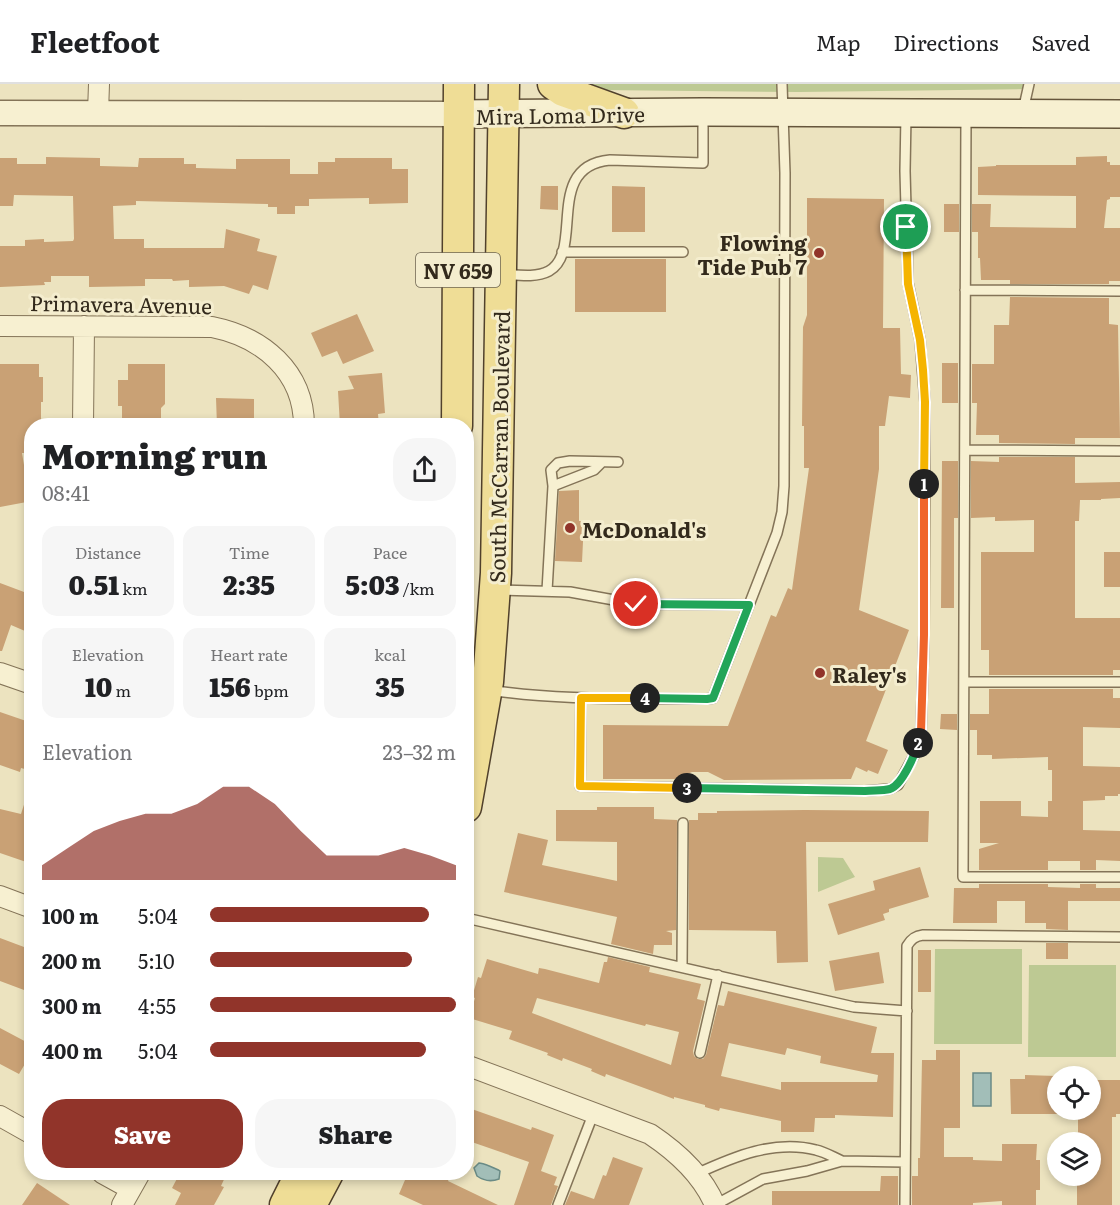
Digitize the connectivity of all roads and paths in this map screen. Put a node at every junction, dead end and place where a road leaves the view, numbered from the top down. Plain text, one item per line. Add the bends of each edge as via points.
1 (99, 84) edge
2 (459, 84) edge
3 (504, 84) edge
4 (553, 84) edge
5 (782, 84) edge
6 (1029, 84) edge
7 (703, 112) junction
8 (783, 112) junction
9 (0, 113) edge
10 (98, 113) junction
11 (624, 113) junction
12 (906, 113) junction
13 (459, 114) junction
14 (966, 114) junction
15 (1023, 114) junction
16 (1120, 114) edge
17 (504, 115) junction
18 (562, 252) junction
19 (683, 252) dead end
20 (501, 274) junction
21 (965, 290) junction
22 (1120, 291) edge
23 (0, 326) edge
24 (84, 326) junction
25 (83, 418) edge
26 (303, 418) edge
27 (456, 418) edge
28 (965, 450) junction
29 (1120, 451) edge
30 (602, 462) junction
31 (618, 462) dead end
32 (553, 486) junction
33 (495, 590) junction
34 (547, 591) junction
35 (749, 605) junction
36 (0, 673) edge
37 (24, 681) edge
38 (964, 682) junction
39 (1120, 682) edge
40 (487, 690) junction
41 (581, 698) junction
42 (474, 762) edge
43 (683, 823) dead end
44 (1120, 877) edge
45 (0, 896) edge
46 (24, 905) edge
47 (474, 920) edge
48 (1120, 937) edge
49 (682, 967) junction
50 (718, 975) junction
51 (907, 1011) junction
52 (700, 1053) dead end
53 (474, 1068) edge
54 (595, 1112) junction
55 (0, 1116) edge
56 (24, 1130) edge
57 (842, 1161) junction
58 (905, 1162) junction
59 (696, 1174) junction
60 (115, 1180) edge
61 (298, 1180) edge
62 (324, 1180) edge
63 (343, 1180) edge
64 (131, 1189) edge
65 (285, 1205) edge
66 (311, 1205) edge
67 (330, 1205) edge
68 (558, 1205) edge
69 (715, 1205) edge
70 (905, 1205) edge

1 - 10 street
2 - 13 main road, South McCarran Boulevard / NV 659
3 - 17 main road, South McCarran Boulevard / NV 659
4 - 11 main road via 564,92
5 - 8 lane
6 - 15 lane
7 - 8 main road, Mira Loma Drive
7 - 11 main road, Mira Loma Drive
7 - 18 lane via 703,163 610,160 586,166 572,187
8 - 12 main road, Mira Loma Drive
8 - 35 lane via 784,486 777,533
9 - 10 street, Mira Loma Drive
10 - 13 street, Mira Loma Drive
11 - 17 main road, Mira Loma Drive
12 - 14 main road, Mira Loma Drive
12 - 41 lane via 908,284 920,340 925,402 924,635 921,732 916,752 898,785 865,791 580,786
13 - 17 main road, Mira Loma Drive
13 - 27 main road, South McCarran Boulevard / NV 659
14 - 15 main road, Mira Loma Drive
14 - 21 lane
15 - 16 main road, Mira Loma Drive
17 - 20 main road, South McCarran Boulevard / NV 659
18 - 19 lane
18 - 20 lane via 555,266 540,274
20 - 33 main road, South McCarran Boulevard / NV 659
21 - 22 lane
21 - 28 lane
23 - 24 street, Primavera Avenue
24 - 25 street
24 - 26 street, Primavera Avenue via 212,327 250,338 271,353 292,380
28 - 29 lane
28 - 38 lane
30 - 31 lane
30 - 32 lane via 594,470
30 - 32 lane via 558,462 551,470
32 - 34 lane
33 - 34 lane
33 - 40 main road, South McCarran Boulevard / NV 659
34 - 35 lane via 636,604
35 - 41 lane via 713,698
36 - 37 street
38 - 39 lane
38 - 44 lane via 963,877
40 - 41 lane
40 - 42 main road, South McCarran Boulevard / NV 659
43 - 49 lane
45 - 46 street
47 - 49 lane
48 - 51 lane via 918,936 907,946
49 - 50 lane
50 - 51 lane via 854,1007
50 - 52 lane
51 - 58 lane
53 - 54 street
54 - 59 street via 650,1134 675,1151
54 - 68 lane
55 - 56 street
57 - 58 lane
57 - 59 lane via 818,1150 776,1147
57 - 69 lane via 763,1179
58 - 70 lane
59 - 69 street
60 - 64 street
61 - 65 main road
62 - 66 main road
63 - 67 main road

